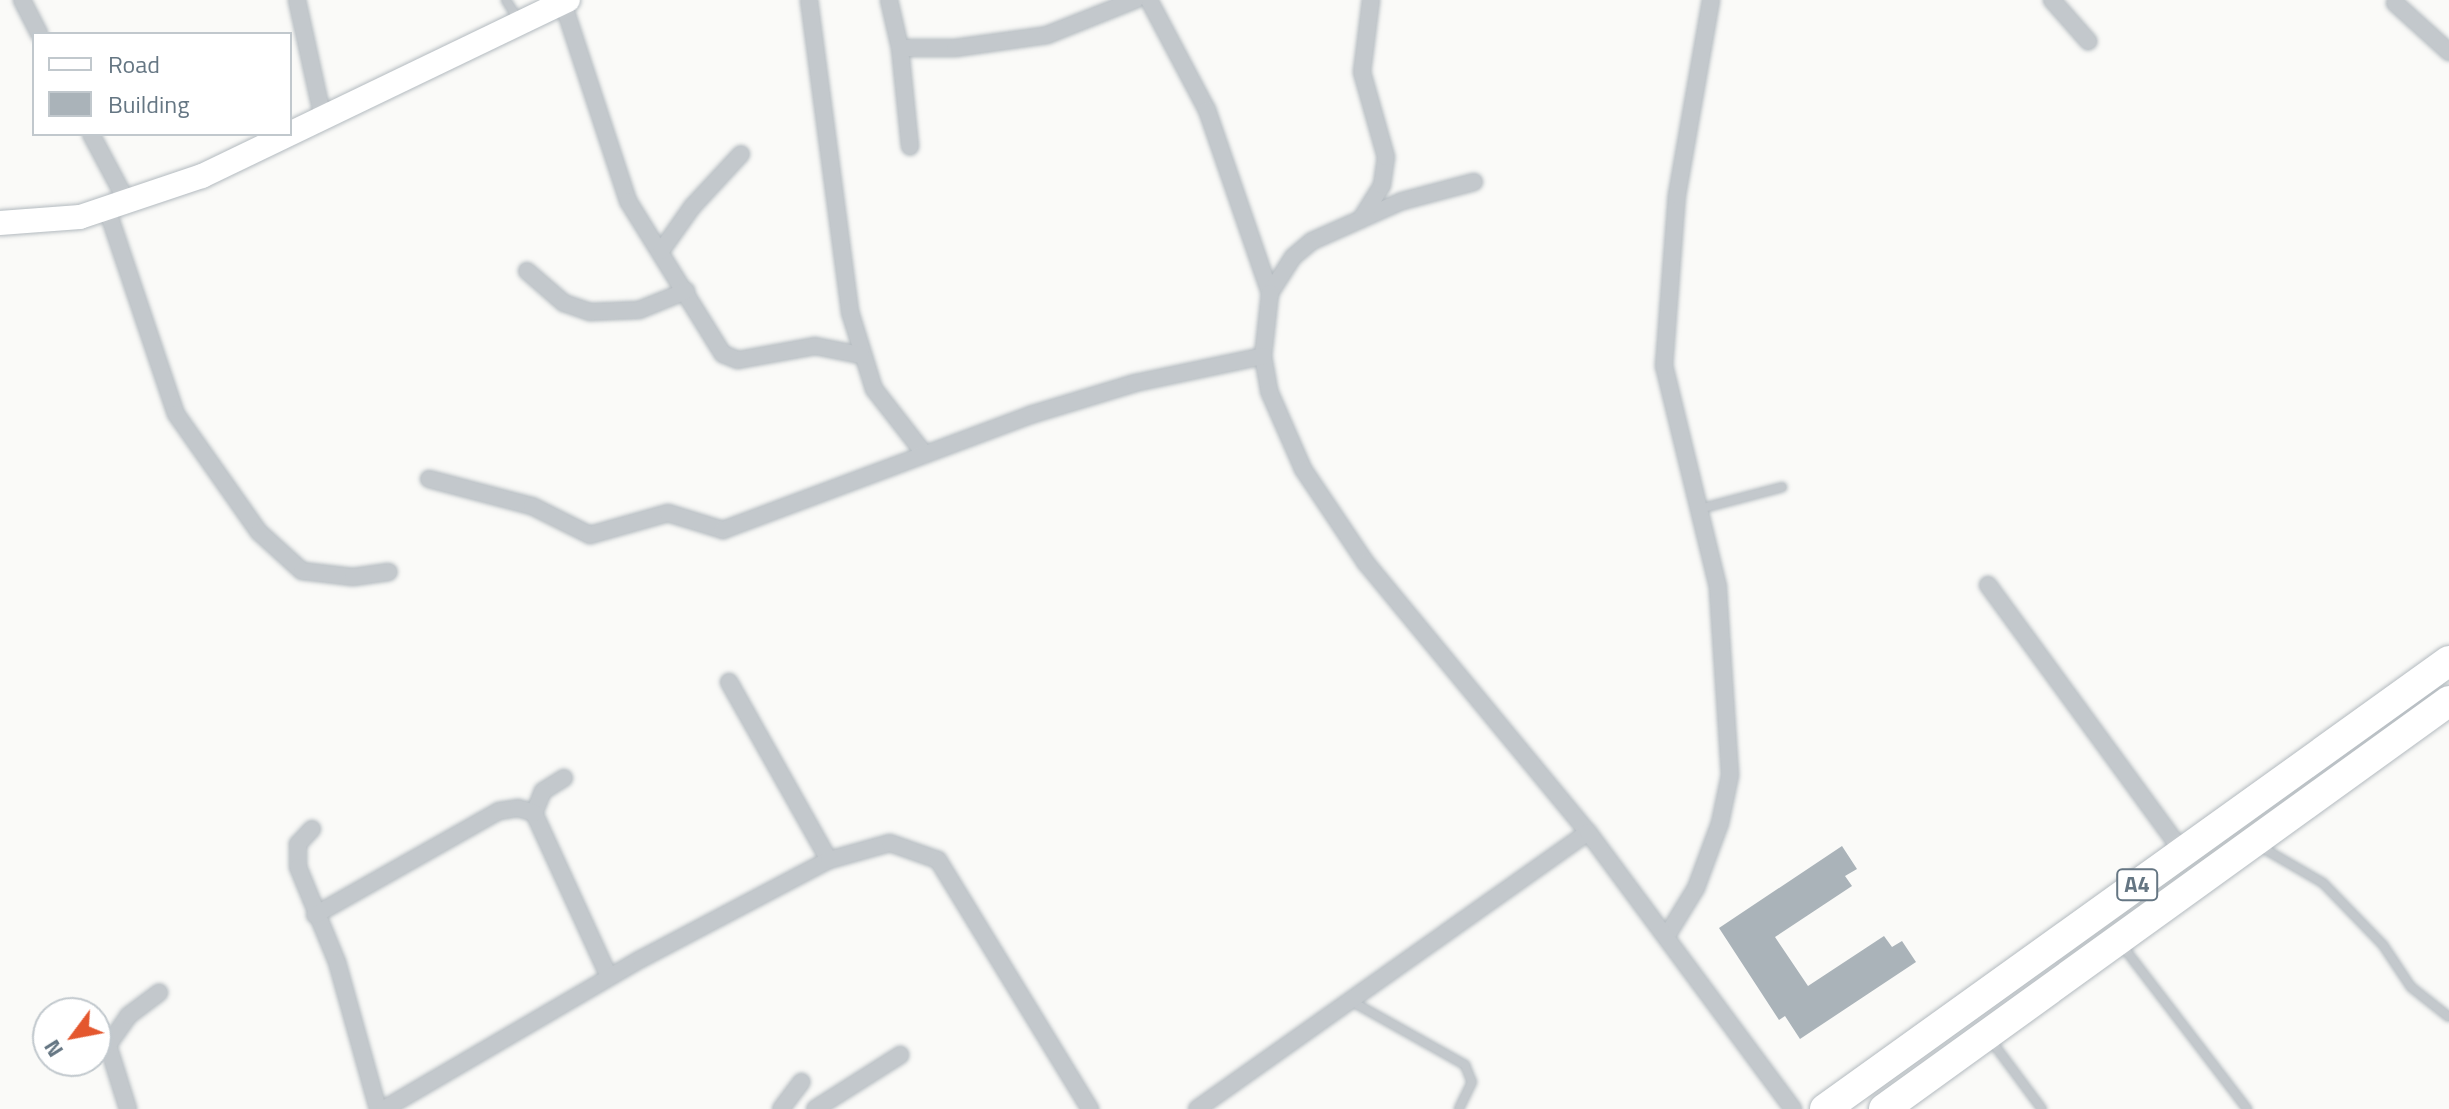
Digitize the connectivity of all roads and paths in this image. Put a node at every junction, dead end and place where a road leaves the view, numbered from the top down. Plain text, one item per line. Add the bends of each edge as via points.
1 (22, 0) edge
2 (297, 0) edge
3 (506, 0) edge
4 (809, 0) edge
5 (889, 0) edge
6 (1135, 0) edge
7 (1149, 0) edge
8 (1371, 0) edge
9 (1711, 0) edge
10 (2052, 0) edge
11 (565, 1) edge
12 (2395, 3) dead end
13 (521, 23) junction
14 (38, 32) edge
15 (2088, 41) dead end
16 (900, 48) junction
17 (2449, 52) edge
18 (323, 118) junction
19 (292, 131) edge
20 (92, 136) edge
21 (281, 136) edge
22 (910, 146) dead end
23 (741, 154) dead end
24 (1474, 182) dead end
25 (118, 206) junction
26 (1361, 219) junction
27 (0, 223) edge
28 (661, 251) junction
29 (527, 271) dead end
30 (686, 291) junction
31 (1270, 293) junction
32 (861, 355) junction
33 (1263, 356) junction
34 (923, 452) junction
35 (429, 479) dead end
36 (1782, 487) dead end
37 (1698, 510) junction
38 (389, 572) dead end
39 (1988, 585) dead end
40 (2449, 661) edge
41 (729, 682) dead end
42 (2449, 701) edge
43 (564, 778) dead end
44 (534, 813) junction
45 (312, 829) dead end
46 (1588, 832) junction
47 (2253, 843) junction
48 (2183, 852) junction
49 (829, 860) junction
50 (315, 915) junction
51 (1666, 937) junction
52 (2118, 940) junction
53 (609, 977) junction
54 (159, 993) dead end
55 (1350, 1000) junction
56 (2449, 1017) edge
57 (1987, 1035) junction
58 (900, 1055) dead end
59 (801, 1082) dead end
60 (128, 1109) edge
61 (378, 1109) edge
62 (384, 1109) edge
63 (781, 1109) edge
64 (815, 1109) edge
65 (1090, 1109) edge
66 (1197, 1109) edge
67 (1459, 1109) edge
68 (1793, 1109) edge
69 (1825, 1109) edge
70 (1884, 1109) edge
71 (2042, 1109) edge
72 (2247, 1109) edge

1 - 14 street
2 - 18 street
3 - 13 lane
4 - 32 street via 840,261
5 - 16 street
6 - 16 street via 1047,35 955,48
7 - 31 street via 1207,110
8 - 26 street via 1362,72 1386,157 1382,185
9 - 37 street via 1677,195 1664,366
10 - 15 street
11 - 13 main road
11 - 28 street via 628,201
12 - 17 street
13 - 18 main road
16 - 22 street
18 - 19 main road
20 - 25 street
21 - 25 main road
23 - 28 street via 692,207
24 - 26 street via 1439,188
25 - 27 main road
25 - 38 street via 176,414 259,532 302,571 353,577
26 - 31 street via 1312,241 1293,257
28 - 30 street
29 - 30 street via 564,303 590,312 639,310
30 - 32 street via 723,354 738,360 815,346
31 - 33 street
32 - 34 street via 874,389
33 - 34 street via 1135,383
33 - 46 street via 1269,391 1303,469 1366,563
34 - 35 street via 723,530 668,513 590,535 532,506
36 - 37 lane
37 - 51 street via 1718,587 1730,775 1720,823 1696,888
39 - 48 street
40 - 48 highway, A4
41 - 49 street
42 - 47 highway, A4
43 - 44 street via 543,791
44 - 50 street via 518,808 499,811
44 - 53 street
45 - 50 street via 296,853
46 - 51 street
46 - 55 street
47 - 52 highway, A4
47 - 56 lane via 2323,883 2383,945 2411,987
48 - 69 highway, A4
49 - 53 street
49 - 65 street via 890,843 938,860
50 - 61 street via 337,962
51 - 68 street
52 - 57 highway, A4
52 - 72 lane
53 - 62 street
54 - 60 street via 128,1016 108,1045 116,1085
55 - 66 street
55 - 67 lane via 1465,1065 1472,1082
57 - 70 highway, A4
57 - 71 lane
58 - 64 street
59 - 63 street

